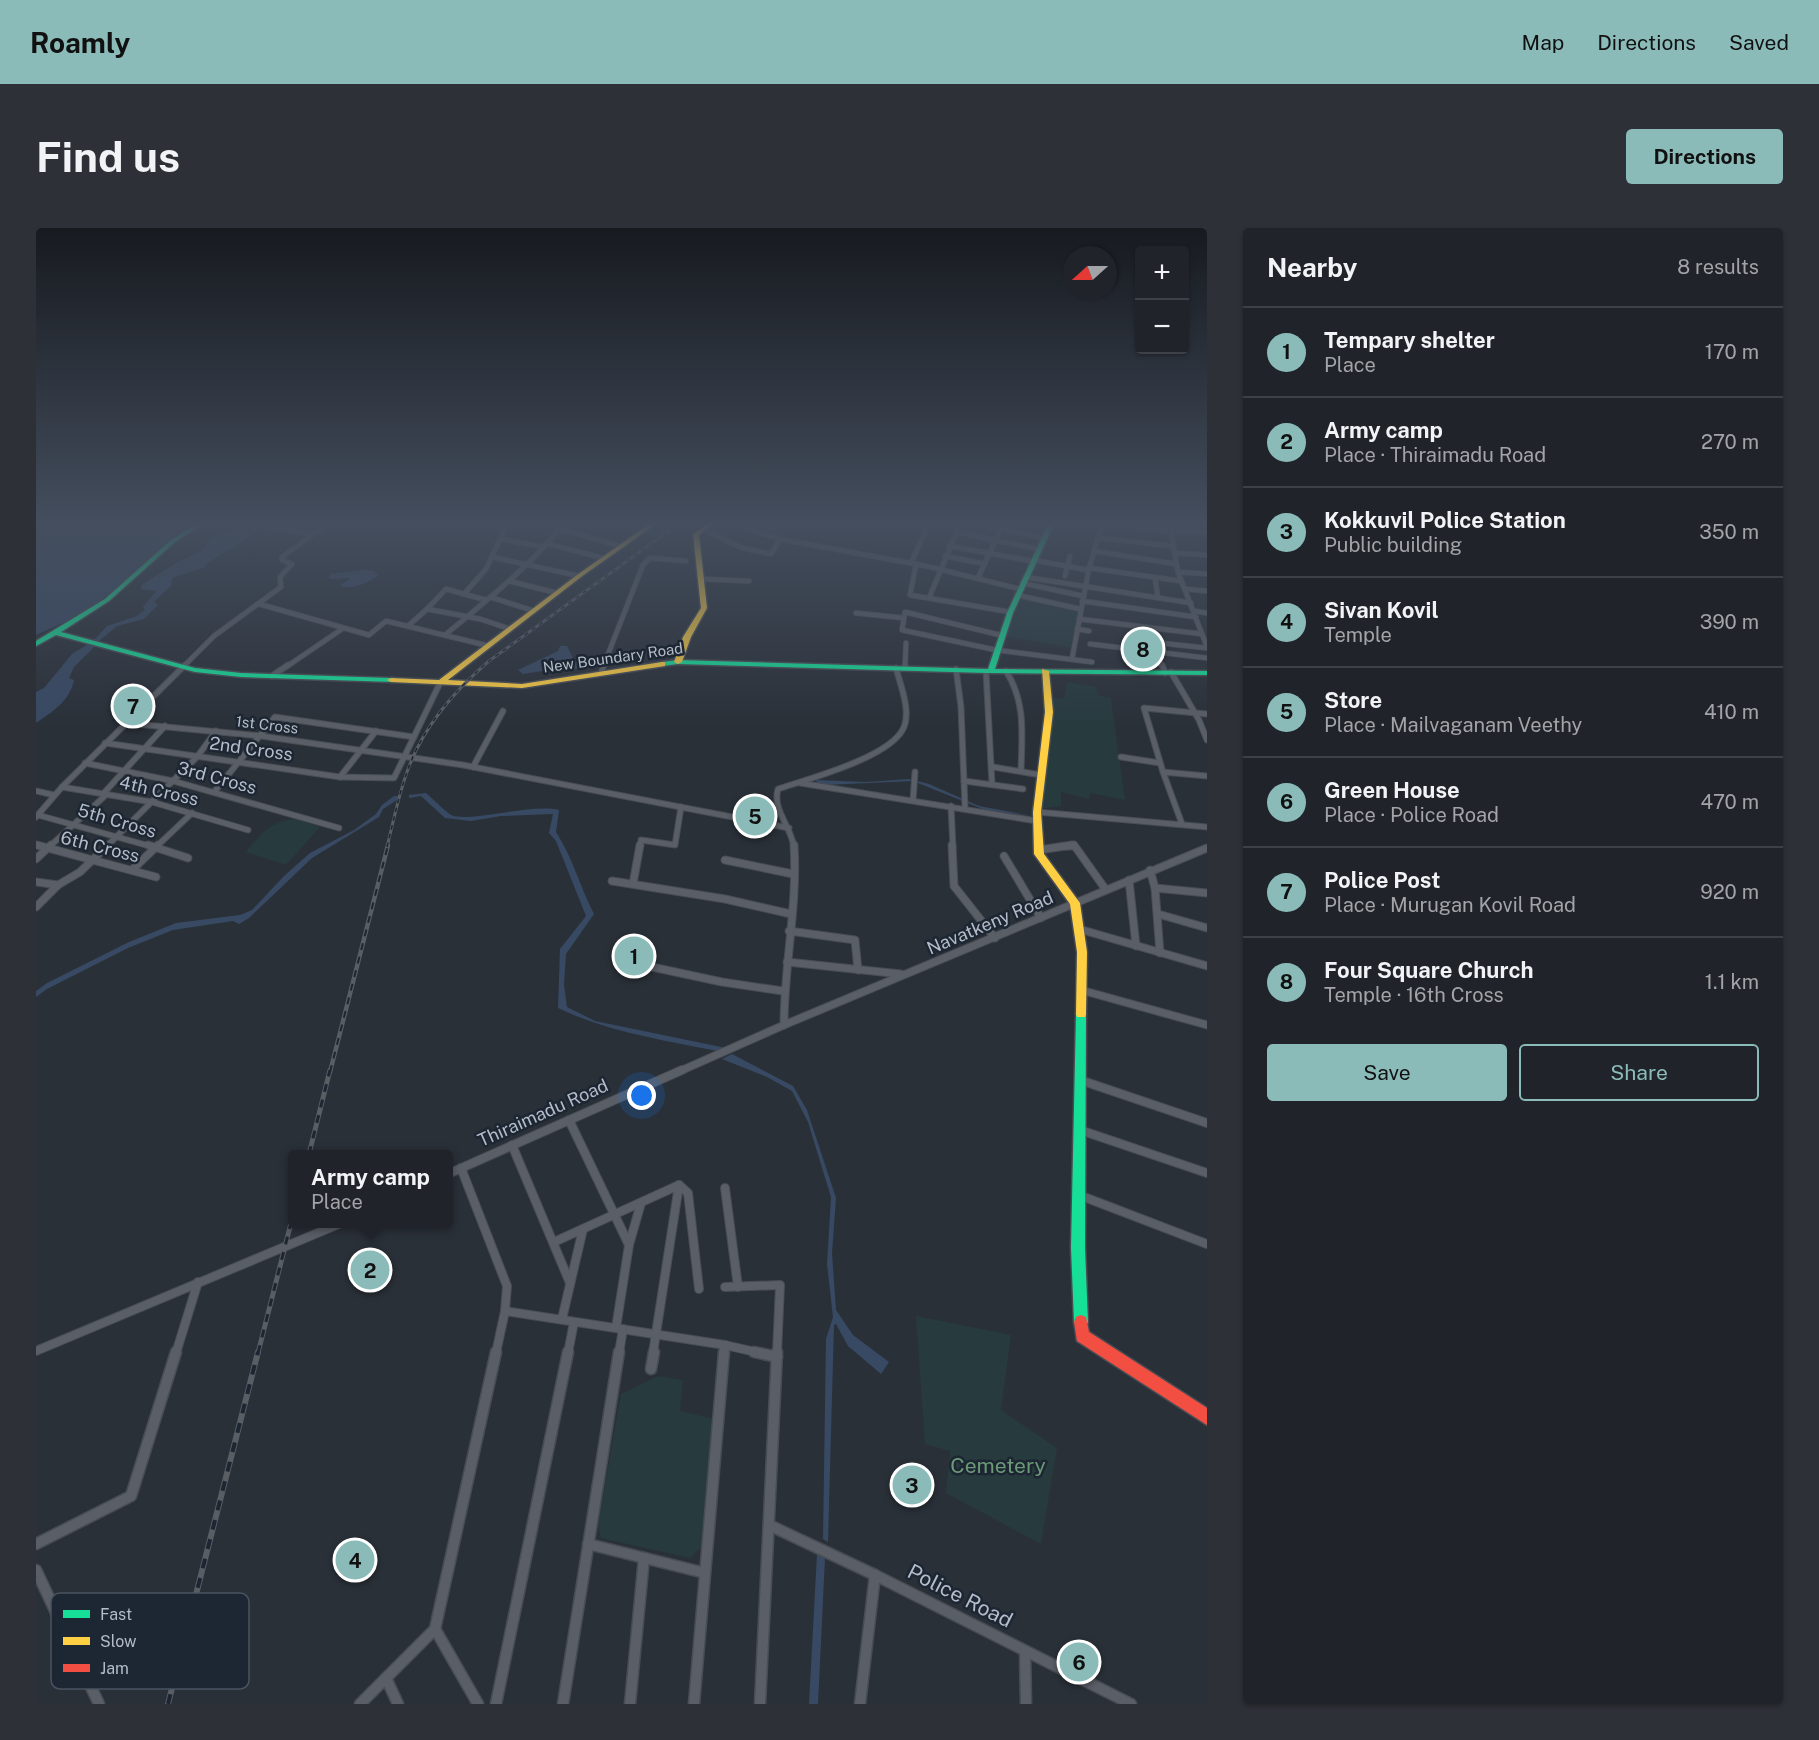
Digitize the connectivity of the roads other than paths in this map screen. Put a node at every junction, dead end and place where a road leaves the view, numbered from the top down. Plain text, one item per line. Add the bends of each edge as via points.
1 (117, 591) edge
2 (276, 591) edge
3 (444, 591) edge
4 (453, 591) edge
5 (467, 591) edge
6 (497, 591) edge
7 (549, 591) edge
8 (560, 591) edge
9 (633, 591) edge
10 (702, 591) edge
11 (911, 591) edge
12 (931, 591) edge
13 (1019, 591) edge
14 (1034, 591) edge
15 (1044, 591) edge
16 (1084, 591) edge
17 (1111, 591) edge
18 (1157, 591) edge
19 (1187, 591) edge
20 (557, 593) junction
21 (464, 594) junction
22 (929, 598) junction
23 (1158, 598) junction
24 (488, 599) junction
25 (1083, 599) junction
26 (1191, 603) junction
27 (260, 604) junction
28 (427, 609) junction
29 (1080, 609) junction
30 (534, 611) junction
31 (1194, 611) junction
32 (1010, 612) junction
33 (856, 613) dead end
34 (1207, 613) edge
35 (905, 615) junction
36 (467, 617) junction
37 (1196, 617) junction
38 (1078, 619) junction
39 (408, 626) junction
40 (1146, 627) junction
41 (342, 629) junction
42 (510, 629) junction
43 (1077, 629) junction
44 (1089, 631) dead end
45 (57, 633) junction
46 (1202, 634) junction
47 (445, 635) junction
48 (1000, 635) junction
49 (1131, 640) dead end
50 (1151, 642) junction
51 (906, 643) dead end
52 (36, 644) edge
53 (1090, 644) dead end
54 (489, 645) junction
55 (1207, 648) edge
56 (996, 650) junction
57 (1155, 652) junction
58 (1207, 658) edge
59 (678, 662) junction
60 (1092, 662) dead end
61 (1074, 663) junction
62 (183, 667) junction
63 (900, 668) junction
64 (956, 669) junction
65 (989, 671) junction
66 (1006, 671) junction
67 (1045, 671) junction
68 (601, 673) junction
69 (1168, 673) junction
70 (1207, 673) edge
71 (272, 676) junction
72 (440, 683) junction
73 (503, 711) dead end
74 (1194, 713) junction
75 (1207, 714) edge
76 (125, 723) junction
77 (165, 726) junction
78 (216, 731) junction
79 (376, 731) junction
80 (261, 736) junction
81 (414, 737) junction
82 (1207, 740) edge
83 (105, 743) junction
84 (146, 750) junction
85 (359, 752) junction
86 (196, 757) junction
87 (405, 757) junction
88 (1121, 757) dead end
89 (239, 762) junction
90 (85, 763) junction
91 (1160, 763) junction
92 (473, 767) junction
93 (993, 767) junction
94 (1021, 771) junction
95 (126, 772) junction
96 (1163, 772) junction
97 (1041, 775) junction
98 (1207, 776) edge
99 (340, 777) junction
100 (915, 778) dead end
101 (173, 781) junction
102 (964, 781) junction
103 (799, 783) junction
104 (992, 784) junction
105 (62, 787) junction
106 (1023, 789) dead end
107 (36, 791) edge
108 (215, 792) junction
109 (105, 794) junction
110 (54, 795) junction
111 (913, 800) junction
112 (152, 802) junction
113 (964, 802) junction
114 (951, 806) junction
115 (681, 807) junction
116 (192, 813) junction
117 (37, 816) edge
118 (1037, 817) junction
119 (74, 824) junction
120 (1182, 824) junction
121 (1207, 827) edge
122 (339, 828) dead end
123 (789, 828) junction
124 (248, 830) dead end
125 (116, 835) junction
126 (36, 845) edge
127 (157, 848) junction
128 (1207, 848) edge
129 (48, 849) junction
130 (1039, 850) junction
131 (1004, 856) dead end
132 (188, 858) dead end
133 (36, 859) edge
134 (92, 859) junction
135 (725, 860) dead end
136 (132, 870) junction
137 (1150, 870) junction
138 (794, 874) junction
139 (156, 877) dead end
140 (1129, 880) junction
141 (612, 881) dead end
142 (36, 882) edge
143 (633, 884) junction
144 (58, 885) junction
145 (1155, 888) junction
146 (1106, 890) junction
147 (1207, 893) edge
148 (1075, 903) junction
149 (36, 907) edge
150 (791, 914) junction
151 (1158, 914) junction
152 (1041, 918) junction
153 (1207, 928) edge
154 (1079, 929) junction
155 (789, 931) junction
156 (994, 938) junction
157 (1136, 946) junction
158 (1160, 953) junction
159 (787, 962) junction
160 (1207, 966) edge
161 (652, 967) dead end
162 (858, 970) junction
163 (904, 974) junction
164 (1081, 990) junction
165 (783, 991) junction
166 (784, 1025) junction
167 (1207, 1025) edge
168 (1080, 1080) junction
169 (569, 1120) junction
170 (1207, 1123) edge
171 (1080, 1130) junction
172 (512, 1145) junction
173 (461, 1168) junction
174 (453, 1172) edge
175 (1207, 1173) edge
176 (679, 1185) junction
177 (724, 1188) dead end
178 (1079, 1195) junction
179 (641, 1203) junction
180 (615, 1215) junction
181 (331, 1228) edge
182 (583, 1229) junction
183 (554, 1242) junction
184 (1207, 1244) edge
185 (629, 1245) junction
186 (198, 1282) junction
187 (570, 1283) junction
188 (725, 1287) dead end
189 (738, 1287) junction
190 (699, 1289) dead end
191 (505, 1311) junction
192 (562, 1319) junction
193 (574, 1322) junction
194 (620, 1329) junction
195 (654, 1334) junction
196 (725, 1346) junction
197 (36, 1351) edge
198 (777, 1357) junction
199 (651, 1369) dead end
200 (1207, 1417) edge
201 (769, 1525) junction
202 (36, 1544) edge
203 (588, 1544) junction
204 (644, 1558) junction
205 (36, 1570) edge
206 (705, 1573) junction
207 (875, 1575) junction
208 (51, 1602) edge
209 (435, 1629) junction
210 (1026, 1651) junction
211 (386, 1678) junction
212 (92, 1689) edge
213 (99, 1704) edge
214 (360, 1704) edge
215 (398, 1704) edge
216 (478, 1704) edge
217 (496, 1704) edge
218 (562, 1704) edge
219 (630, 1704) edge
220 (694, 1704) edge
221 (760, 1704) edge
222 (860, 1704) edge
223 (1026, 1704) edge
224 (1131, 1704) edge

1 - 45 street
2 - 27 street
3 - 28 street
4 - 21 street
5 - 21 street
6 - 24 street
7 - 20 street
8 - 20 street
9 - 68 street
10 - 59 street via 703,615 687,637
11 - 22 street via 910,595
12 - 22 street
13 - 32 street
14 - 29 street
15 - 25 street
16 - 25 street
17 - 23 street
18 - 23 street
19 - 26 street
20 - 30 street
21 - 24 street
22 - 32 street
23 - 26 street
24 - 30 street
24 - 36 street
25 - 29 street
25 - 37 street
26 - 31 street
27 - 41 street
27 - 62 street via 214,636
28 - 36 street
28 - 39 street
29 - 38 street
30 - 42 street
31 - 34 street
31 - 37 street
32 - 48 street
33 - 35 street
35 - 48 street
35 - 56 street via 902,630
36 - 42 street
36 - 47 street
37 - 46 street
38 - 40 street
38 - 43 street
39 - 41 street via 386,621 369,634
39 - 47 street
40 - 46 street
40 - 50 street
41 - 71 street
42 - 54 street
43 - 44 street
43 - 61 street
45 - 52 street
45 - 62 street, New Boundary Road
46 - 55 street
47 - 54 street
48 - 56 street
49 - 50 street
50 - 55 street
50 - 57 street
51 - 63 street
53 - 57 street
54 - 72 street
56 - 61 street
56 - 65 street
57 - 58 street
57 - 69 street
59 - 63 street, New Boundary Road
59 - 68 street, New Boundary Road
60 - 61 street
61 - 67 street, New Boundary Road
61 - 69 street, New Boundary Road
62 - 71 street, New Boundary Road
62 - 76 street
63 - 64 street, New Boundary Road
63 - 103 street via 906,725 902,732 874,753
64 - 65 street, New Boundary Road
64 - 102 street
65 - 66 street, New Boundary Road
65 - 93 street
66 - 67 street, New Boundary Road
66 - 94 street via 1016,685 1022,711
67 - 97 street via 1049,712
68 - 72 street, New Boundary Road via 522,686
69 - 70 street, New Boundary Road
69 - 74 street
71 - 72 street, New Boundary Road
72 - 81 street
73 - 92 street
74 - 75 street
74 - 82 street
74 - 91 street via 1144,708
76 - 77 street, 1st Cross
76 - 83 street
77 - 78 street, 1st Cross
77 - 84 street
78 - 80 street, 1st Cross
78 - 86 street
79 - 80 street, 1st Cross via 275,717
79 - 81 street, 1st Cross
79 - 85 street
80 - 85 street, 1st Cross
80 - 89 street
81 - 87 street
83 - 84 street, 2nd Cross
83 - 90 street
84 - 86 street, 2nd Cross
84 - 95 street
85 - 87 street, 1st Cross
85 - 99 street
86 - 89 street, 2nd Cross
86 - 101 street
87 - 92 street, 1st Cross
87 - 99 street, 2nd Cross via 394,778
88 - 91 street
89 - 99 street, 2nd Cross
89 - 108 street
90 - 95 street, 3rd Cross
90 - 105 street
91 - 96 street
92 - 115 street, 1st Cross
93 - 94 street
93 - 104 street
94 - 97 street
95 - 101 street, 3rd Cross
95 - 109 street
96 - 98 street
96 - 120 street
97 - 118 street
100 - 111 street
101 - 108 street, 3rd Cross
101 - 112 street
102 - 104 street
102 - 113 street
103 - 111 street
103 - 123 street via 778,789 776,794 780,814
104 - 106 street
105 - 109 street, 4th Cross
105 - 110 street
107 - 110 street
108 - 122 street, 3rd Cross
109 - 112 street, 4th Cross
109 - 119 street
110 - 117 street
111 - 114 street
112 - 116 street, 4th Cross
112 - 125 street
113 - 114 street
113 - 118 street
114 - 156 street via 954,886
115 - 123 street, 1st Cross
115 - 143 street via 675,845 641,840
116 - 124 street, 4th Cross
116 - 127 street
117 - 119 street, 5th Cross
118 - 120 street
118 - 130 street
119 - 125 street, 5th Cross
119 - 129 street
120 - 121 street
123 - 138 street
125 - 127 street, 5th Cross
125 - 134 street
126 - 129 street, 6th Cross
127 - 132 street, 5th Cross
127 - 136 street
128 - 137 street, Navatkeny Road
129 - 133 street
129 - 134 street, 6th Cross
130 - 146 street via 1074,845
130 - 148 street
131 - 152 street
134 - 136 street, 6th Cross
134 - 144 street via 80,872
135 - 138 street
136 - 139 street, 6th Cross
137 - 140 street, Navatkeny Road
137 - 145 street
138 - 150 street
140 - 146 street, Navatkeny Road
140 - 157 street
141 - 143 street
142 - 144 street
143 - 150 street
144 - 149 street
145 - 147 street
145 - 151 street
146 - 148 street, Navatkeny Road
148 - 152 street, Navatkeny Road
148 - 154 street
150 - 155 street
151 - 153 street
151 - 158 street
152 - 156 street, Navatkeny Road
154 - 157 street
154 - 164 street
155 - 159 street
155 - 162 street via 855,940
156 - 163 street, Navatkeny Road
157 - 158 street
158 - 160 street
159 - 162 street
159 - 165 street
161 - 165 street
162 - 163 street
163 - 166 street, Navatkeny Road
164 - 167 street
164 - 168 street
165 - 166 street
166 - 169 street, Thiraimadu Road
168 - 170 street
168 - 171 street
169 - 172 street, Thiraimadu Road
169 - 180 street
171 - 175 street
171 - 178 street
172 - 173 street, Thiraimadu Road
172 - 183 street
173 - 174 street, Thiraimadu Road
173 - 191 street via 507,1286
176 - 179 street
176 - 190 street via 688,1193
176 - 195 street
177 - 189 street
178 - 184 street
178 - 200 street via 1083,1336
179 - 180 street
179 - 185 street
180 - 182 street
180 - 185 street
181 - 186 street
182 - 183 street
182 - 187 street
183 - 187 street
185 - 194 street
186 - 197 street
186 - 202 street via 131,1496
187 - 192 street
188 - 189 street
189 - 198 street via 780,1285
191 - 192 street
191 - 209 street
192 - 193 street
193 - 194 street
193 - 217 street
194 - 195 street
194 - 203 street
195 - 196 street
195 - 199 street
196 - 198 street
196 - 206 street
198 - 201 street
201 - 207 street, Police Road
201 - 221 street
203 - 204 street
203 - 218 street
204 - 206 street
204 - 219 street
205 - 208 street
206 - 220 street
207 - 210 street, Police Road
207 - 222 street
209 - 211 street
209 - 216 street
210 - 223 street
210 - 224 street, Police Road
211 - 214 street
211 - 215 street
212 - 213 street

